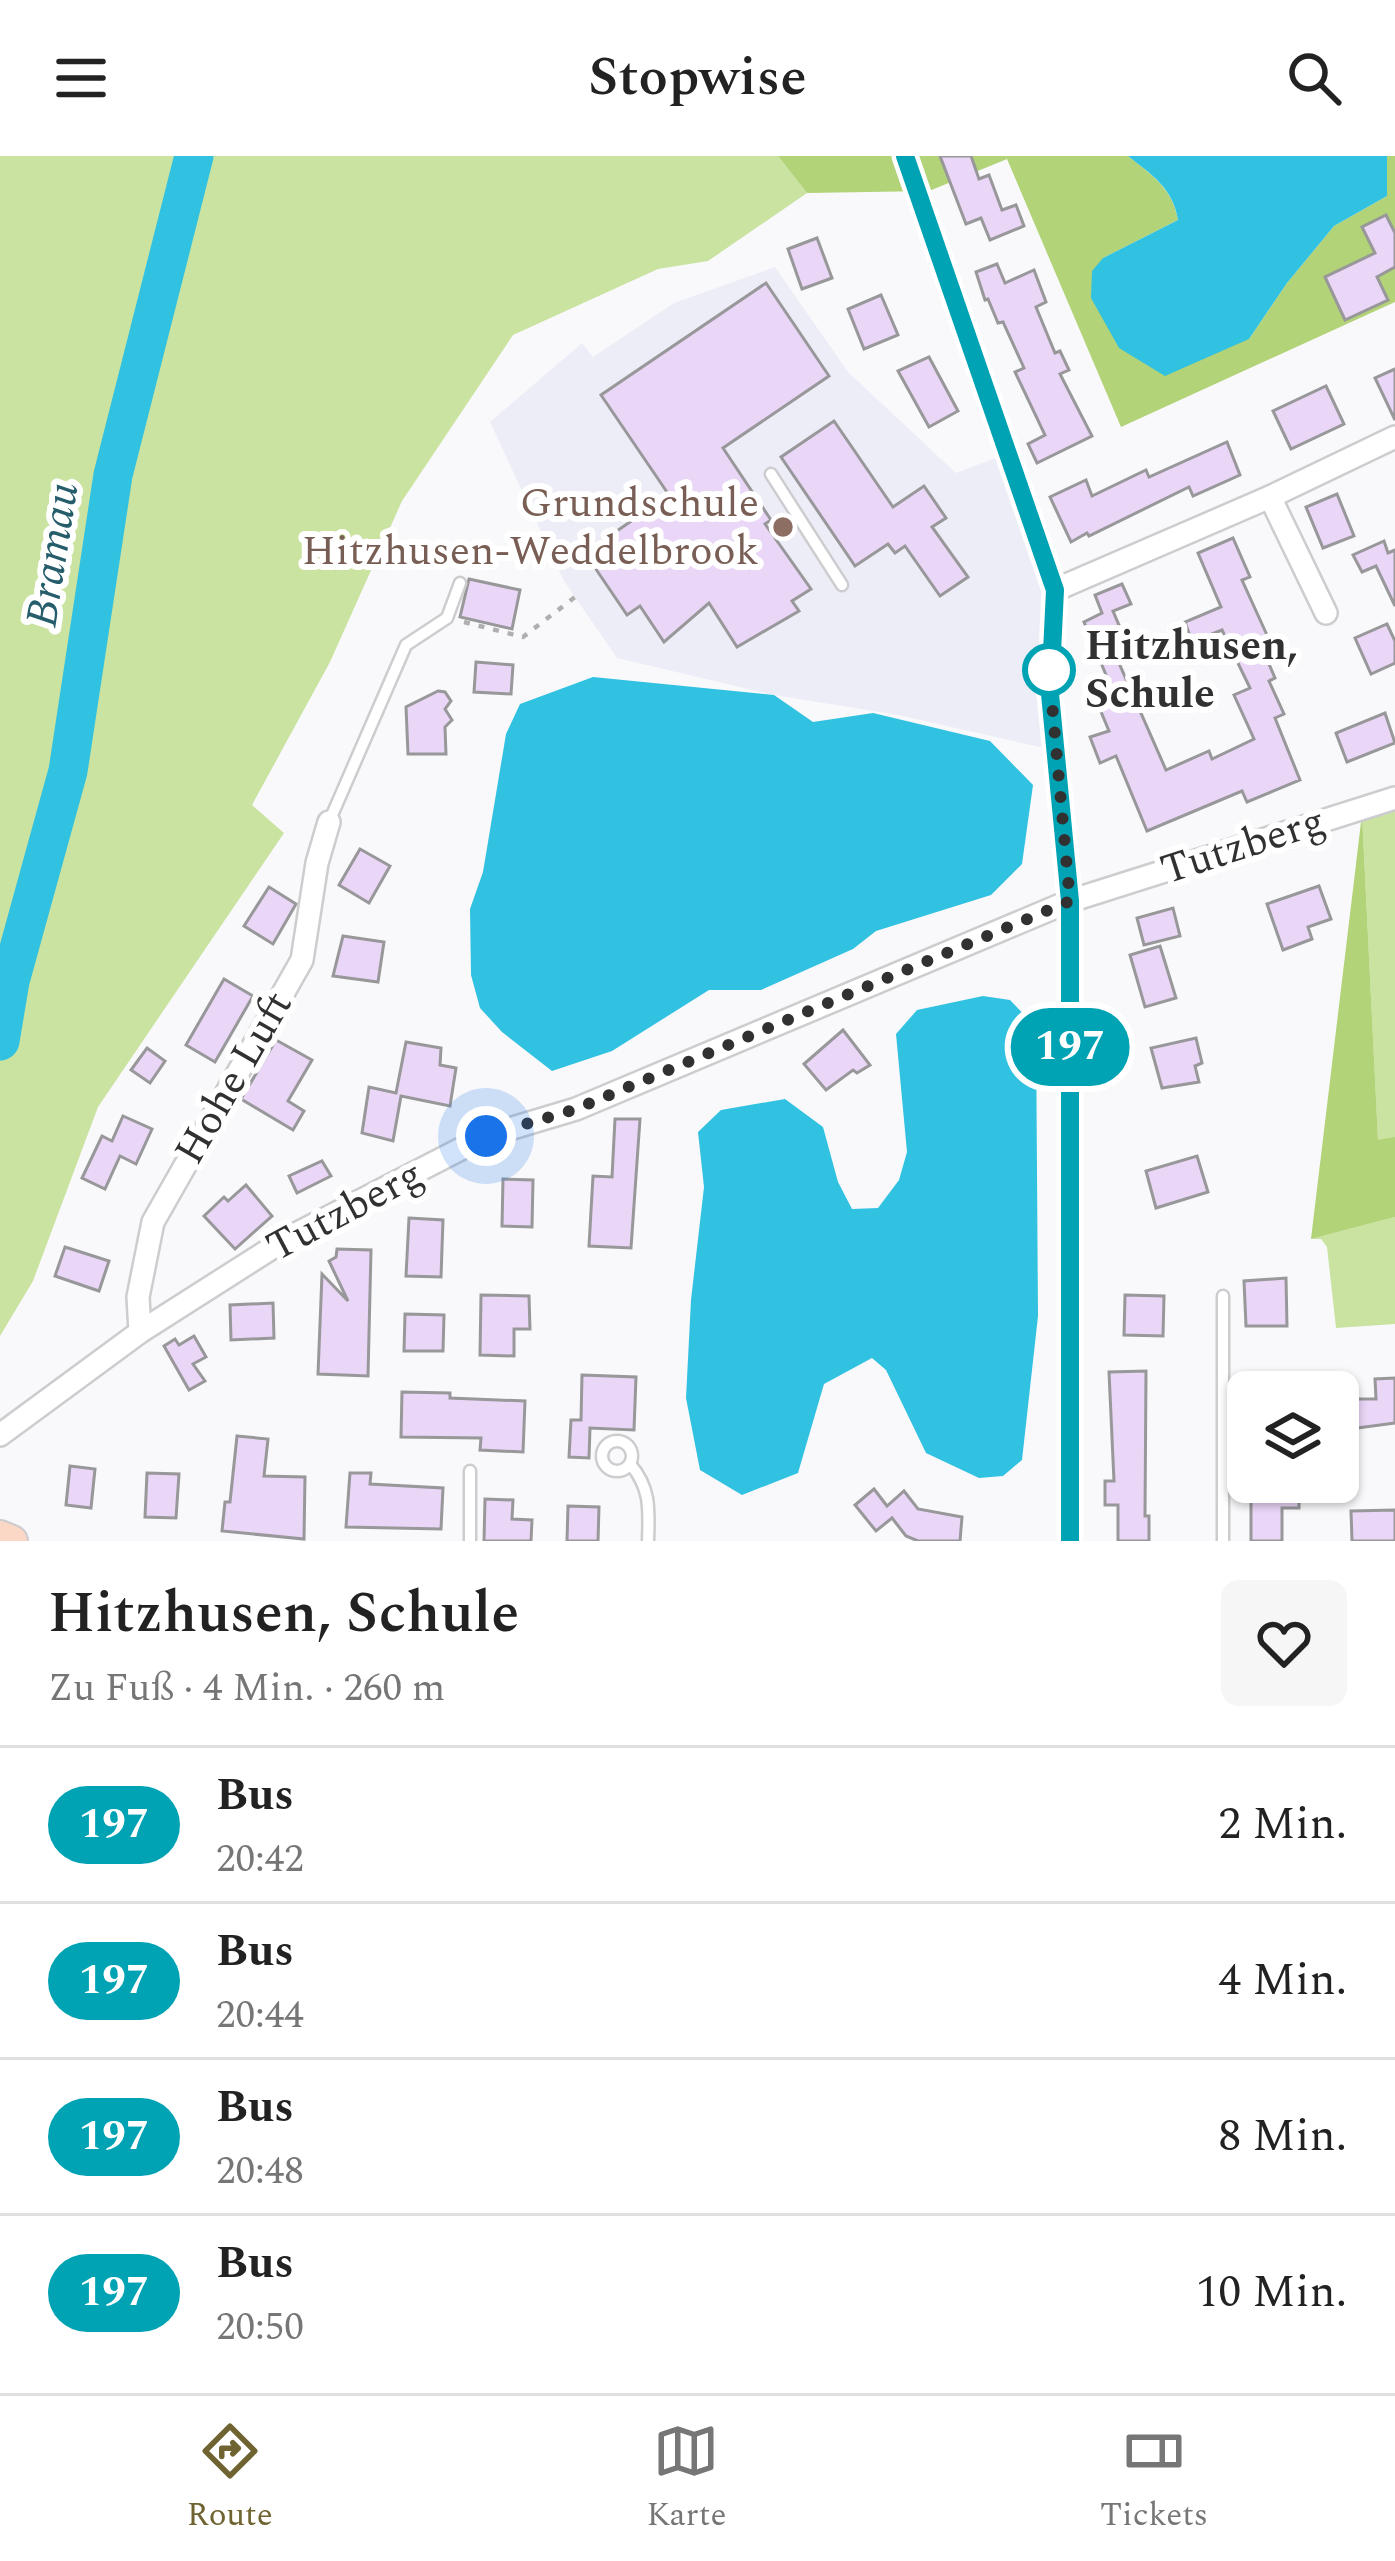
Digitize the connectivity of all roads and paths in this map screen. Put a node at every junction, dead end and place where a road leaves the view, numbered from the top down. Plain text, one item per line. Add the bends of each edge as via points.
1 (905, 156) edge
2 (1395, 437) edge
3 (771, 474) dead end
4 (1270, 497) junction
5 (460, 583) dead end
6 (842, 585) dead end
7 (1055, 590) junction
8 (575, 597) dead end
9 (1326, 613) dead end
10 (447, 618) junction
11 (1395, 798) edge
12 (329, 823) joint
13 (1070, 901) junction
14 (1223, 1296) dead end
15 (140, 1332) junction
16 (0, 1435) edge
17 (630, 1464) dead end
18 (470, 1471) dead end
19 (0, 1536) edge
20 (13, 1541) edge
21 (470, 1541) edge
22 (648, 1541) edge
23 (1070, 1541) edge
24 (1223, 1541) edge

1 - 7 street
2 - 4 street
3 - 6 lane
4 - 7 street
4 - 9 street
5 - 10 lane
7 - 13 street via 1050,682
8 - 10 path via 523,637
10 - 12 lane via 406,644
11 - 13 street, Tutzberg
12 - 15 street, Hohe Luft via 302,960 153,1222 138,1297
13 - 15 street, Tutzberg via 576,1109 486,1136 286,1240
13 - 23 street
14 - 24 lane
15 - 16 street, Tutzberg
17 - 22 lane via 650,1502
18 - 21 lane
19 - 20 street

